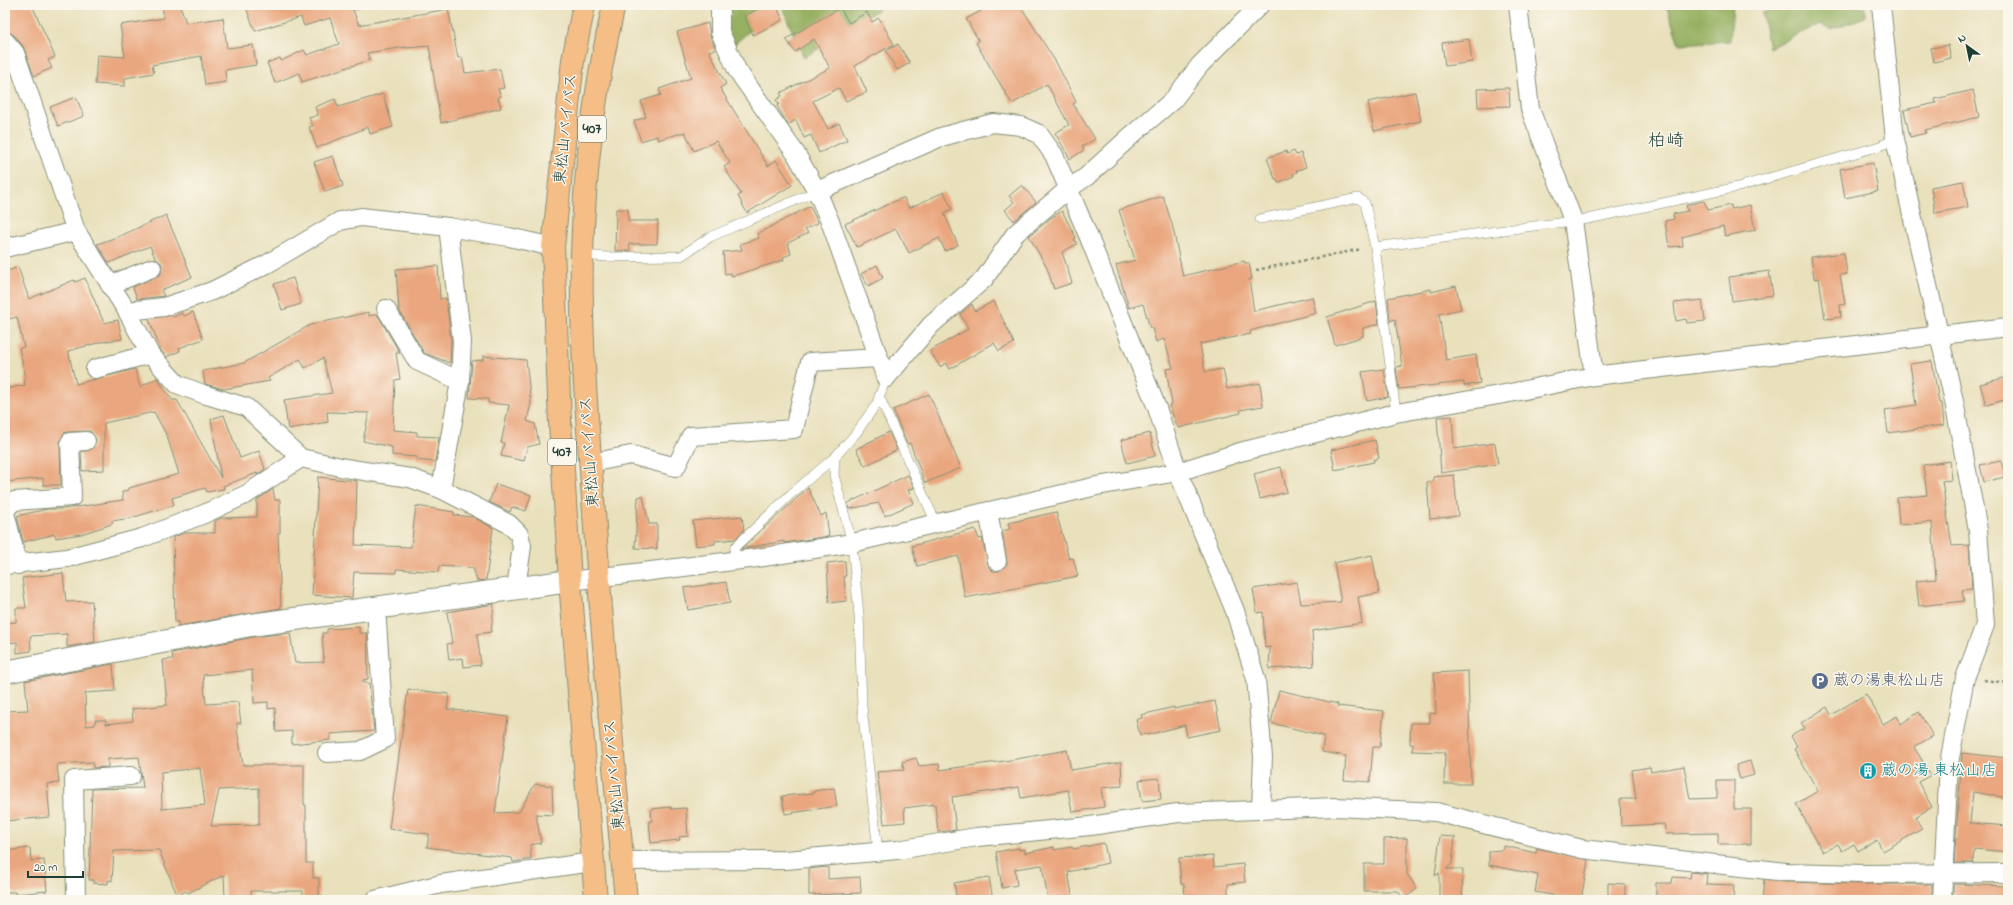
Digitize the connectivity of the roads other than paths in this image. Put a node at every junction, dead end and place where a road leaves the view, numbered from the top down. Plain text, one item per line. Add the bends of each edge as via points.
1 (584, 5) edge
2 (614, 5) edge
3 (720, 5) edge
4 (1260, 5) edge
5 (1518, 5) edge
6 (1881, 5) edge
7 (5, 41) edge
8 (1895, 139) junction
9 (1068, 189) junction
10 (817, 191) junction
11 (1260, 219) dead end
12 (1573, 220) junction
13 (448, 227) junction
14 (76, 231) junction
15 (553, 247) junction
16 (1375, 247) junction
17 (5, 248) edge
18 (582, 254) junction
19 (152, 268) dead end
20 (110, 285) junction
21 (386, 309) dead end
22 (127, 312) junction
23 (2008, 327) edge
24 (1938, 335) junction
25 (150, 354) junction
26 (879, 358) junction
27 (95, 369) dead end
28 (1594, 376) junction
29 (886, 378) junction
30 (460, 380) junction
31 (879, 396) junction
32 (1396, 413) junction
33 (86, 441) dead end
34 (835, 457) junction
35 (301, 458) junction
36 (590, 462) junction
37 (1178, 472) junction
38 (441, 489) junction
39 (5, 510) edge
40 (988, 511) junction
41 (5, 513) edge
42 (936, 523) junction
43 (852, 543) junction
44 (733, 561) junction
45 (997, 561) dead end
46 (11, 565) edge
47 (598, 578) junction
48 (570, 581) junction
49 (516, 588) junction
50 (376, 608) junction
51 (5, 672) edge
52 (327, 752) dead end
53 (130, 776) dead end
54 (1261, 810) junction
55 (878, 852) junction
56 (622, 861) junction
57 (592, 862) junction
58 (1945, 873) junction
59 (2008, 873) edge
60 (76, 900) edge
61 (375, 900) edge
62 (596, 900) edge
63 (626, 900) edge
64 (1942, 900) edge

1 - 15 highway, 東松山バイパス / 407 via 573,60
2 - 18 highway, 東松山バイパス / 407 via 602,55 595,102
3 - 10 street via 720,32 737,70 796,154
4 - 9 street via 1200,65 1174,100 1086,177
5 - 12 street via 1530,110
6 - 8 street
7 - 14 street via 14,53
8 - 12 lane via 1880,146 1738,187
8 - 24 street
9 - 10 street via 1054,155 1039,134 1021,126 992,123 941,137
9 - 29 street via 1015,234 984,279 931,325
9 - 37 street via 1157,408
10 - 18 lane via 710,237 681,256 607,257
10 - 26 street
11 - 16 lane via 1358,198 1365,203
12 - 16 lane
12 - 28 street
13 - 15 street
13 - 22 street via 361,217 340,222 267,264 212,291 164,307
13 - 30 street via 462,341
14 - 17 street
14 - 20 street
15 - 48 highway, 東松山バイパス / 407
16 - 32 lane
18 - 36 highway, 東松山バイパス / 407
19 - 20 street
20 - 22 street
21 - 30 street via 416,361
22 - 25 street
23 - 24 street
24 - 28 street
24 - 58 street via 1954,402 1978,530 1985,625 1965,678 1949,763
25 - 27 street
25 - 35 street via 177,384 246,407
26 - 29 street
26 - 36 street via 810,362 794,428 691,436 676,467 630,454
28 - 32 street
29 - 31 lane
30 - 38 street
31 - 34 lane via 857,432
31 - 42 lane
32 - 37 street via 1240,452
33 - 39 street via 70,442 72,497 14,501
34 - 43 lane via 834,475
34 - 44 lane via 791,494 736,547
35 - 38 street via 410,478
35 - 46 street via 247,494 142,538 67,558
36 - 47 highway, 東松山バイパス / 407
37 - 40 street via 1097,486
37 - 54 street via 1235,611 1256,678 1263,757
38 - 49 street via 509,524 518,534 522,546
40 - 42 street
40 - 45 street
41 - 46 street
42 - 43 street
43 - 44 street
43 - 55 lane via 859,615 862,707
44 - 47 street
47 - 48 street
47 - 56 highway, 東松山バイパス / 407
48 - 49 street
48 - 57 highway, 東松山バイパス / 407
49 - 50 street
50 - 51 street via 251,625
50 - 52 street via 385,739 360,751
53 - 60 street via 74,780
54 - 55 street via 1178,813 1090,826 977,837
54 - 58 street via 1336,807 1436,812 1582,849 1786,872
55 - 56 street via 786,860
56 - 63 highway, 東松山バイパス / 407
57 - 61 street via 441,884
57 - 62 highway, 東松山バイパス / 407
58 - 59 street
58 - 64 street

